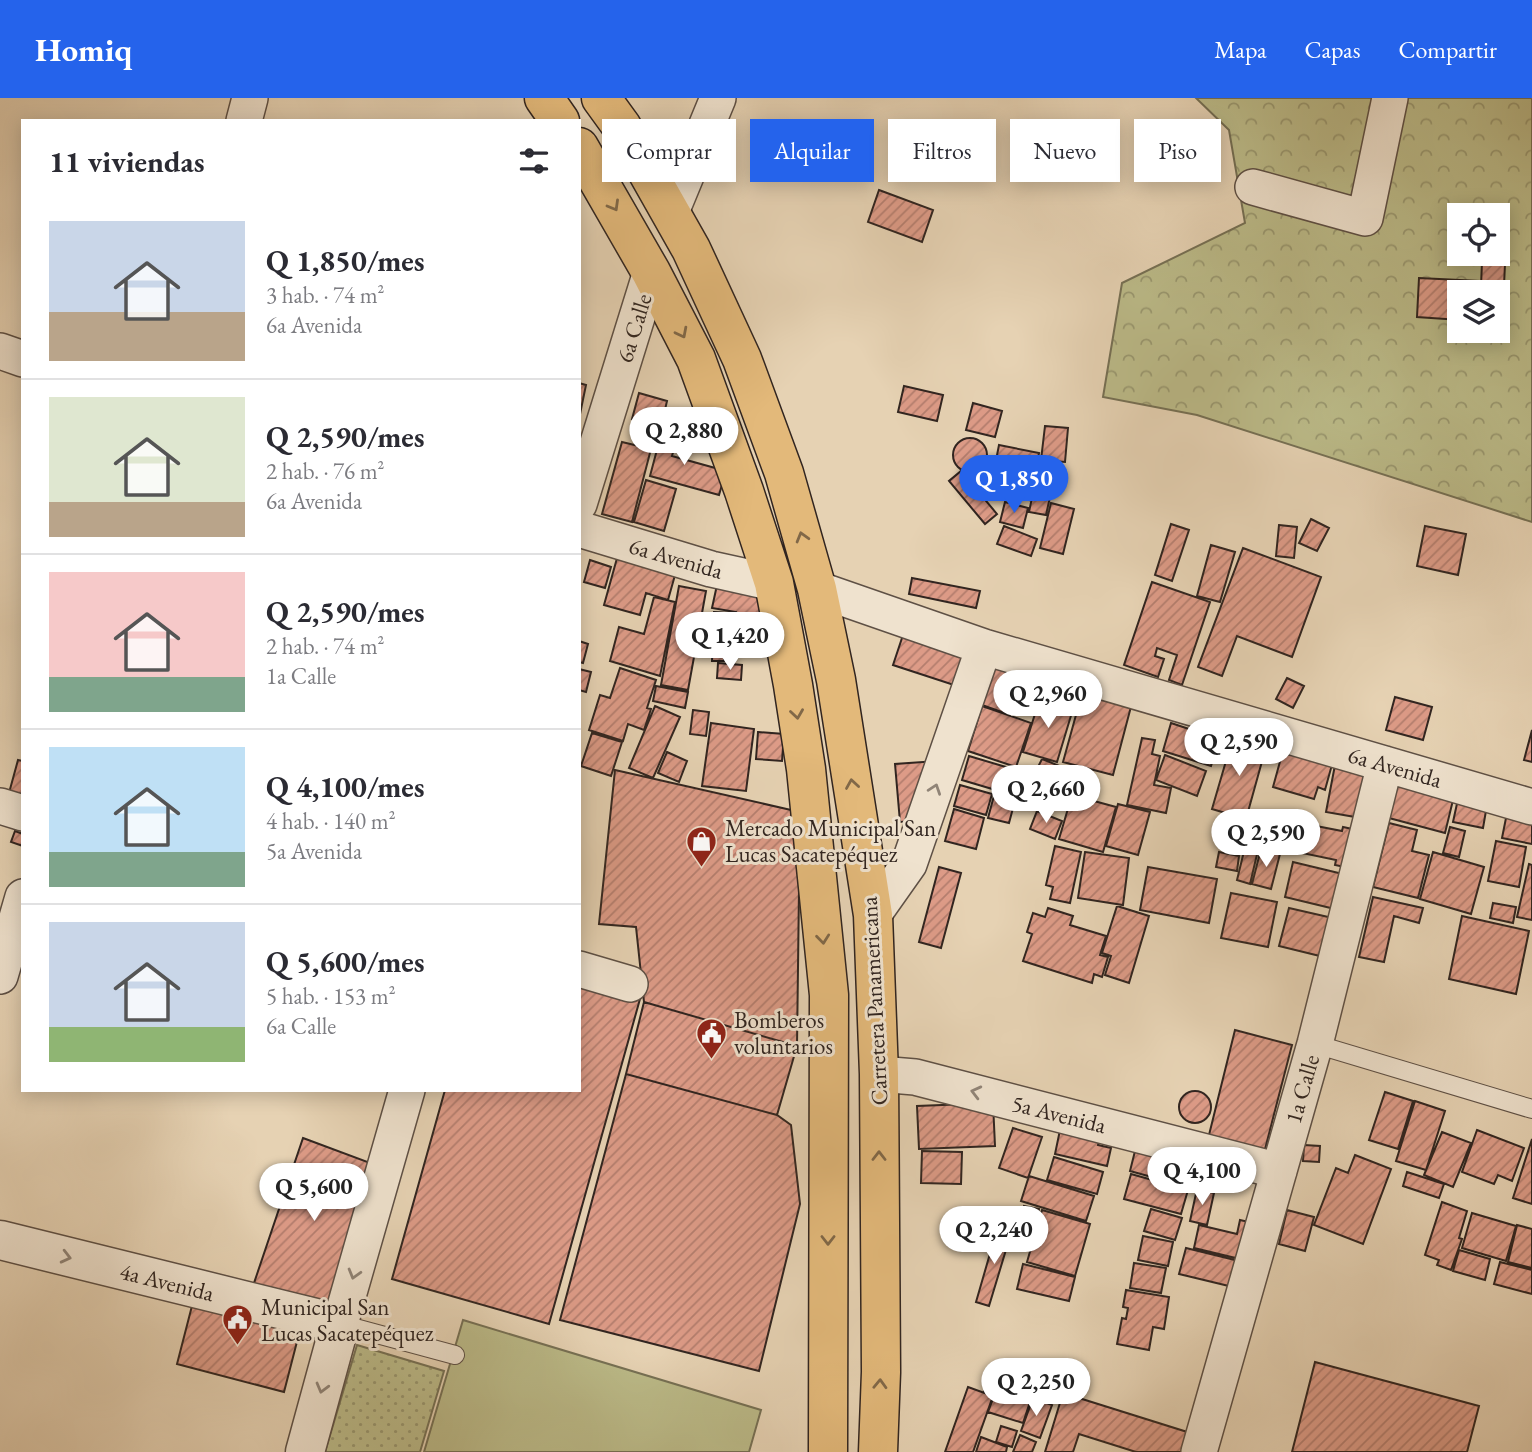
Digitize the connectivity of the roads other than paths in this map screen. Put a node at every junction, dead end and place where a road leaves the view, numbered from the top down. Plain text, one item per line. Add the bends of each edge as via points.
1 (250, 98) edge
2 (544, 98) edge
3 (601, 98) edge
4 (718, 98) edge
5 (1390, 98) edge
6 (245, 119) edge
7 (559, 119) edge
8 (581, 150) edge
9 (1253, 187) dead end
10 (671, 212) junction
11 (651, 272) junction
12 (0, 352) edge
13 (21, 358) edge
14 (581, 498) edge
15 (581, 530) edge
16 (774, 583) junction
17 (817, 589) junction
18 (984, 647) junction
19 (1385, 764) junction
20 (0, 806) edge
21 (1532, 807) edge
22 (21, 812) edge
23 (21, 904) edge
24 (873, 915) junction
25 (581, 970) edge
26 (0, 976) edge
27 (630, 984) dead end
28 (1315, 1044) junction
29 (879, 1074) junction
30 (406, 1092) edge
31 (1532, 1109) edge
32 (1279, 1171) junction
33 (0, 1240) edge
34 (340, 1324) junction
35 (455, 1355) dead end
36 (305, 1452) edge
37 (828, 1452) edge
38 (878, 1452) edge
39 (1199, 1452) edge

1 - 6 street
2 - 7 highway
3 - 10 highway, Carretera Panamericana
4 - 10 street
5 - 9 street via 1365,218
8 -> 11 highway, Carretera Panamericana
17 -> 10 highway, Carretera Panamericana via 784,473 742,359
11 - 14 street, 6a Calle
11 -> 16 highway, Carretera Panamericana via 695,359
12 - 13 street
15 - 16 street, 6a Avenida
16 -> 37 highway, Carretera Panamericana via 806,769 829,995
17 - 18 street, 6a Avenida
24 -> 17 highway, Carretera Panamericana
18 - 19 street, 6a Avenida
24 -> 18 street via 909,864
19 - 21 street, 6a Avenida
19 - 28 street, 1a Calle
20 - 22 street
23 - 26 street
24 - 29 highway, Carretera Panamericana
25 - 27 street
28 - 31 lane
28 - 32 street, 1a Calle
32 -> 29 street, 5a Avenida via 915,1077
38 -> 29 highway, Carretera Panamericana
30 -> 34 street
32 - 39 street, 1a Calle
33 -> 34 street, 4a Avenida
34 - 35 lane, 4a Avenida
34 -> 36 street

